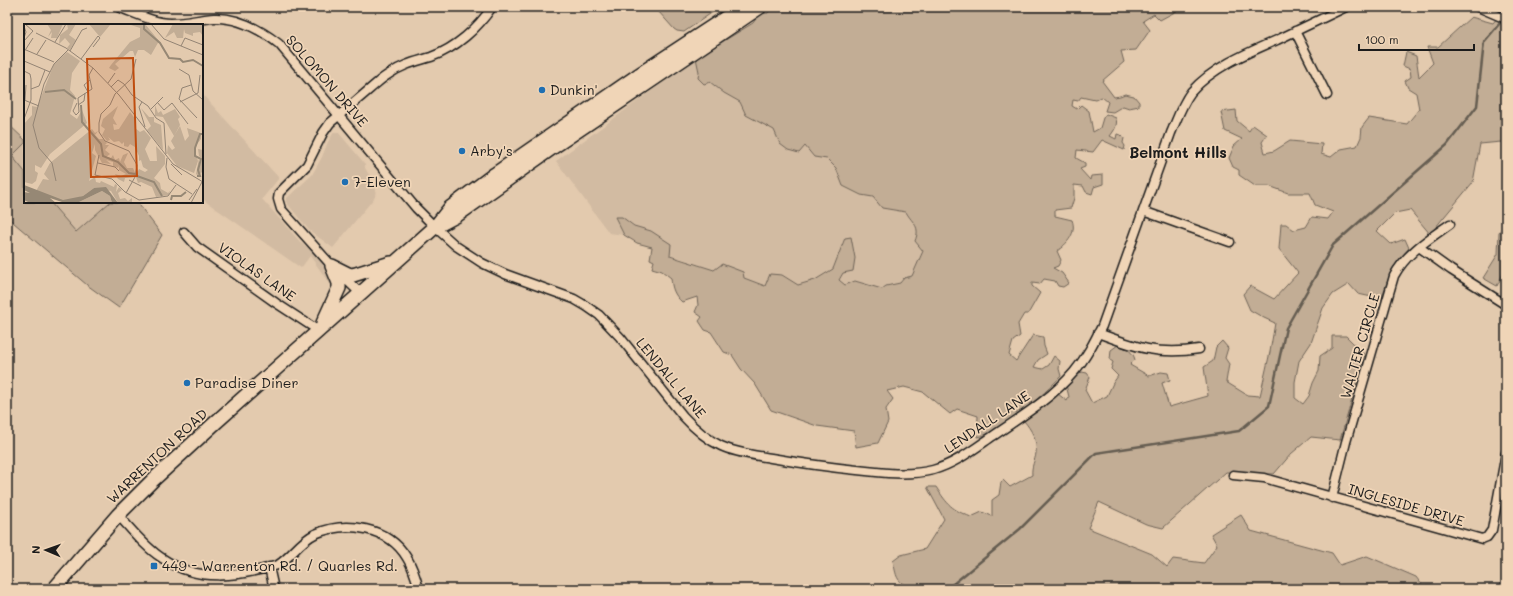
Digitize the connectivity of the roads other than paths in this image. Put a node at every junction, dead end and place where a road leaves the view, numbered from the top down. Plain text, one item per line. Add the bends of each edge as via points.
1 (118, 7) edge
2 (492, 7) edge
3 (742, 7) edge
4 (760, 7) edge
5 (1346, 7) edge
6 (1478, 7) edge
7 (1506, 19) edge
8 (1295, 31) junction
9 (1327, 94) dead end
10 (340, 115) junction
11 (1143, 211) junction
12 (1450, 224) dead end
13 (435, 227) junction
14 (184, 232) dead end
15 (1230, 242) dead end
16 (1419, 247) junction
17 (396, 262) junction
18 (332, 266) junction
19 (360, 293) junction
20 (1506, 305) edge
21 (320, 330) junction
22 (1098, 333) junction
23 (1199, 349) dead end
24 (1506, 453) edge
25 (1233, 475) dead end
26 (1332, 498) junction
27 (118, 515) junction
28 (269, 567) junction
29 (54, 589) edge
30 (274, 589) edge
31 (419, 589) edge

1 - 10 street, SOLOMON DRIVE via 156,21 171,23 214,18 230,19 268,35 279,44
2 - 10 street via 465,37 446,50 405,65 387,75
3 - 13 main road, WARRENTON ROAD via 472,190 450,208
4 - 13 main road, WARRENTON ROAD via 456,216
5 - 8 street, LENDALL LANE
6 - 7 street
8 - 9 street
8 - 11 street, LENDALL LANE via 1227,64 1191,93 1179,112
10 - 13 street, SOLOMON DRIVE via 416,208
10 - 18 street via 330,123 307,165 279,193 278,199 280,209
11 - 15 street
11 - 22 street, LENDALL LANE
12 - 16 street, WALTER CIRCLE
13 - 17 main road, WARRENTON ROAD
13 - 22 street, LENDALL LANE via 482,264 574,299 599,316 620,337 683,416 713,442 736,451 804,464 900,473 933,470 948,465 1051,394 1077,368
14 - 21 street, VIOLAS LANE via 197,247 276,303
16 - 20 street
16 - 26 street, WALTER CIRCLE via 1404,260 1394,276
17 - 18 main road via 353,275
17 - 19 main road, WARRENTON ROAD
18 - 19 street
18 - 21 main road via 339,288
19 - 21 main road, WARRENTON ROAD
21 - 27 main road, WARRENTON ROAD via 176,458
22 - 23 street via 1148,350 1169,352
24 - 26 street, INGLESIDE DRIVE via 1492,530 1482,539
25 - 26 street, INGLESIDE DRIVE via 1264,478
27 - 28 street via 150,549 186,571 223,576
27 - 29 main road, WARRENTON ROAD
28 - 30 street
28 - 31 street via 285,560 300,544 316,534 339,527 361,528 383,535 400,547 412,566

